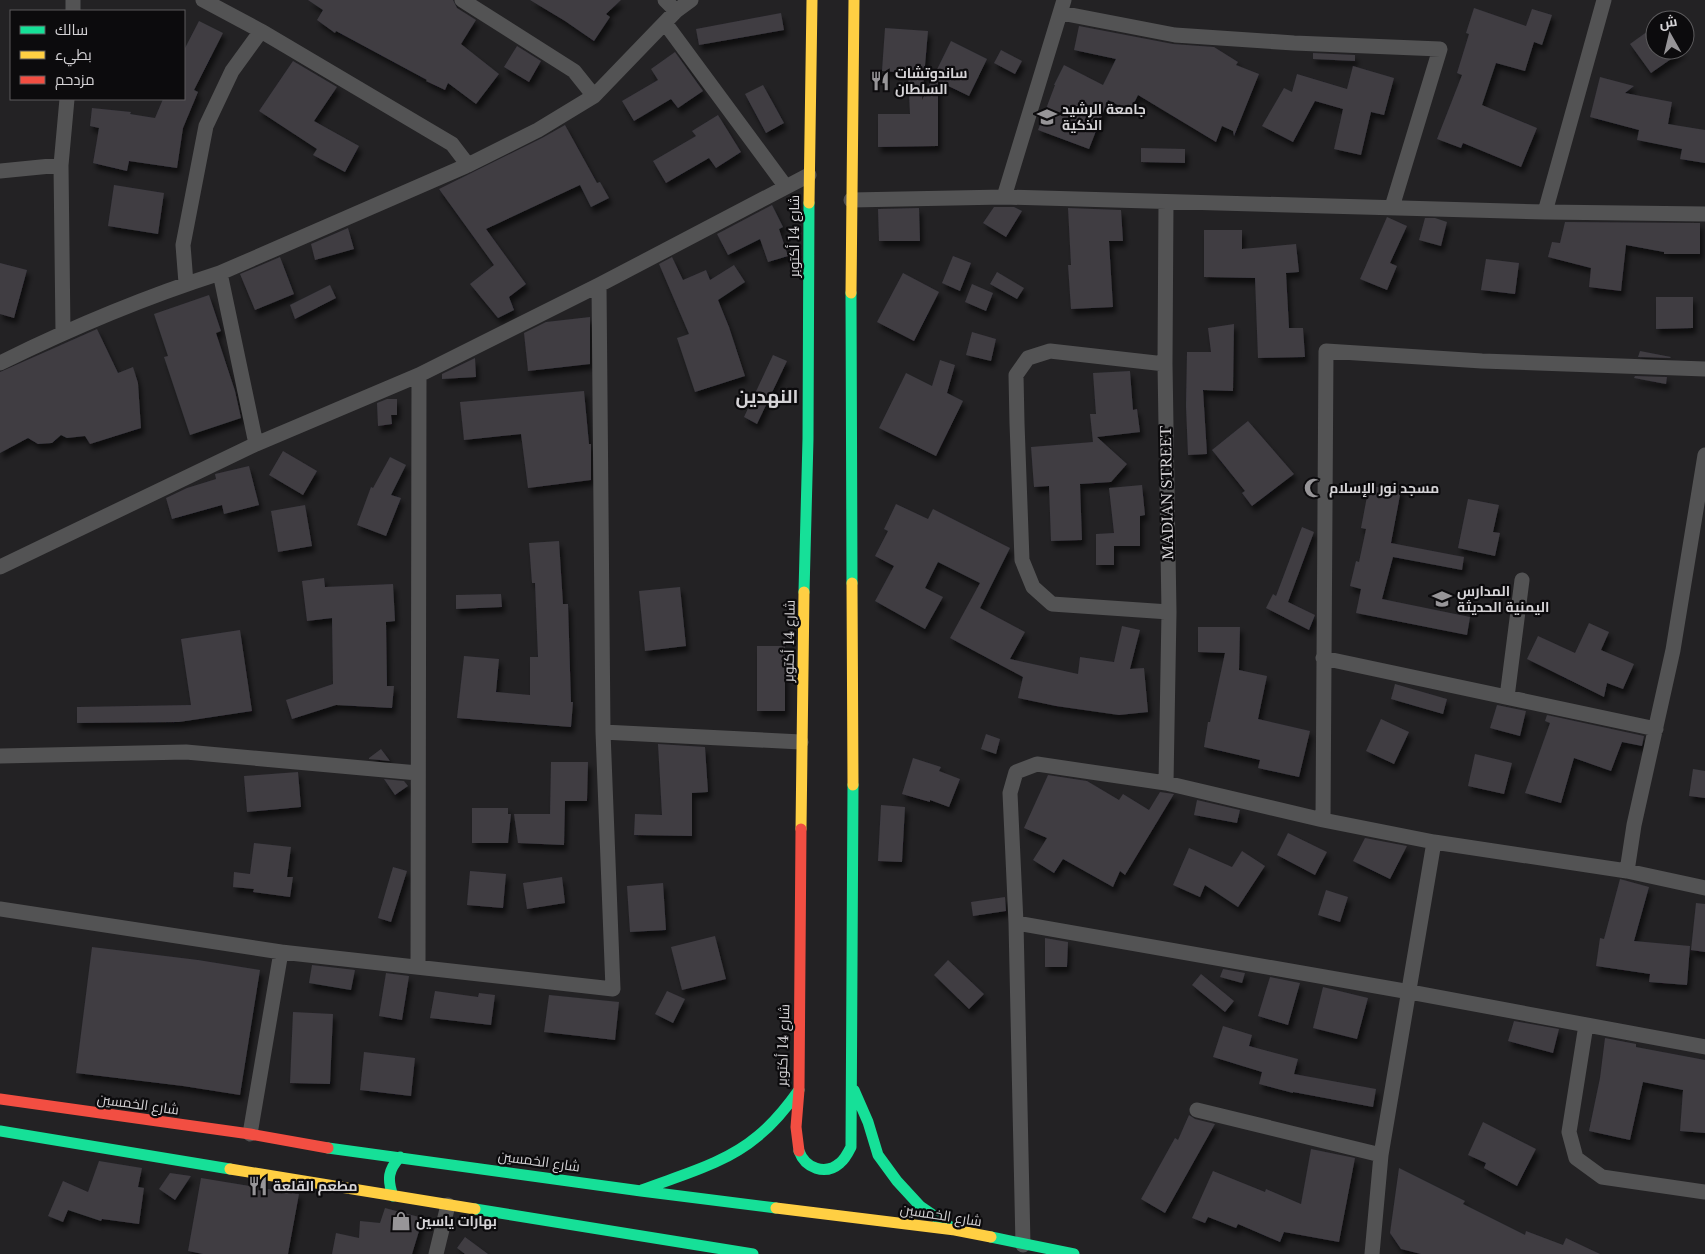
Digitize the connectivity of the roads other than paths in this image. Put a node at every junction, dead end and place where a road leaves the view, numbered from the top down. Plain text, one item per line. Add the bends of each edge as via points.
1 (203, 0) edge
2 (462, 0) edge
3 (665, 0) edge
4 (691, 0) edge
5 (854, 0) edge
6 (1604, 0) edge
7 (811, 2) edge
8 (1062, 6) edge
9 (676, 11) junction
10 (665, 23) junction
11 (261, 31) junction
12 (594, 96) junction
13 (67, 100) edge
14 (61, 165) junction
15 (468, 165) junction
16 (0, 171) edge
17 (809, 175) junction
18 (786, 187) junction
19 (1004, 197) junction
20 (852, 200) junction
21 (1166, 202) junction
22 (1392, 207) junction
23 (1545, 212) junction
24 (1705, 214) edge
25 (220, 273) junction
26 (186, 284) junction
27 (599, 285) junction
28 (62, 333) junction
29 (0, 363) edge
30 (1165, 364) junction
31 (1705, 369) edge
32 (419, 375) junction
33 (256, 444) junction
34 (1705, 454) edge
35 (1703, 479) edge
36 (0, 567) edge
37 (1522, 580) dead end
38 (1169, 612) junction
39 (1323, 658) junction
40 (1507, 697) junction
41 (1656, 729) junction
42 (603, 732) junction
43 (801, 742) junction
44 (0, 756) edge
45 (418, 773) junction
46 (1166, 783) junction
47 (1323, 820) junction
48 (1434, 842) junction
49 (1627, 871) junction
50 (1705, 888) edge
51 (0, 908) edge
52 (1016, 923) junction
53 (281, 952) junction
54 (418, 966) junction
55 (1410, 992) junction
56 (1586, 1025) junction
57 (1705, 1047) edge
58 (850, 1080) junction
59 (799, 1090) junction
60 (0, 1099) edge
61 (1197, 1110) dead end
62 (0, 1132) edge
63 (250, 1134) junction
64 (324, 1147) junction
65 (1382, 1156) junction
66 (400, 1157) junction
67 (327, 1160) dead end
68 (326, 1173) dead end
69 (317, 1182) junction
70 (641, 1191) junction
71 (1705, 1192) edge
72 (393, 1196) junction
73 (448, 1205) junction
74 (955, 1230) junction
75 (1023, 1245) junction
76 (436, 1254) edge
77 (753, 1254) edge
78 (1074, 1254) edge
79 (1372, 1254) edge

1 - 11 street
2 - 12 street via 574,72
3 - 9 street
4 - 9 street
5 - 20 main road
6 - 23 street
7 - 17 main road, شارع 14 أكتوبر
8 - 19 street
8 - 22 street via 1175,35 1440,49
9 - 10 street
10 - 12 street
10 - 18 street
11 - 15 street via 452,144
11 - 26 street via 232,71 206,126 183,246
12 - 15 street via 538,130
13 - 14 street
14 - 16 street
14 - 28 street
15 - 25 street
17 - 18 street
17 - 43 main road, شارع 14 أكتوبر via 808,439
18 - 27 street
19 - 20 street
19 - 21 street
20 - 58 main road via 853,870
21 - 22 street
21 - 30 street, MADIAN STREET
22 - 23 street
23 - 24 street
25 - 26 street
25 - 33 street
26 - 28 street
27 - 32 street
27 - 42 street
28 - 29 street
30 - 38 street, MADIAN STREET
30 - 38 street via 1050,350 1028,358 1016,375 1022,560 1033,586 1052,604
31 - 39 street via 1482,361 1326,351
32 - 33 street
32 - 45 street
33 - 36 street
34 - 35 street
35 - 41 street
37 - 40 street
38 - 46 street, MADIAN STREET
39 - 40 street
39 - 47 street
40 - 41 street
41 - 49 street
42 - 43 street
42 - 54 street via 612,989
43 - 59 main road, شارع 14 أكتوبر
44 - 45 street via 186,752
45 - 54 street
46 - 47 street
46 - 52 street via 1037,764 1016,772 1010,793
47 - 48 street
48 - 49 street
48 - 55 street
49 - 50 street
51 - 53 street
52 - 55 street
52 - 75 street
53 - 54 street
53 - 63 street
55 - 56 street
55 - 65 street
56 - 57 street
56 - 71 street via 1569,1132 1576,1158 1602,1177
58 - 59 main road via 851,1147 845,1160 834,1168 819,1170 806,1164 797,1151
58 - 74 main road via 878,1155 920,1206
59 - 70 main road, شارع 14 أكتوبر via 778,1118 752,1141 722,1159
60 - 63 main road, شارع الخمسين
61 - 65 street
62 - 69 main road
63 - 64 main road, شارع الخمسين
64 - 66 main road, شارع الخمسين
64 - 67 main road
65 - 79 street
66 - 70 main road, شارع الخمسين
66 - 72 main road via 389,1168 387,1181
68 - 69 main road
69 - 72 main road
70 - 74 main road, شارع الخمسين
72 - 73 main road
73 - 76 street
73 - 77 main road
74 - 75 main road, شارع الخمسين
75 - 78 main road, شارع الخمسين

